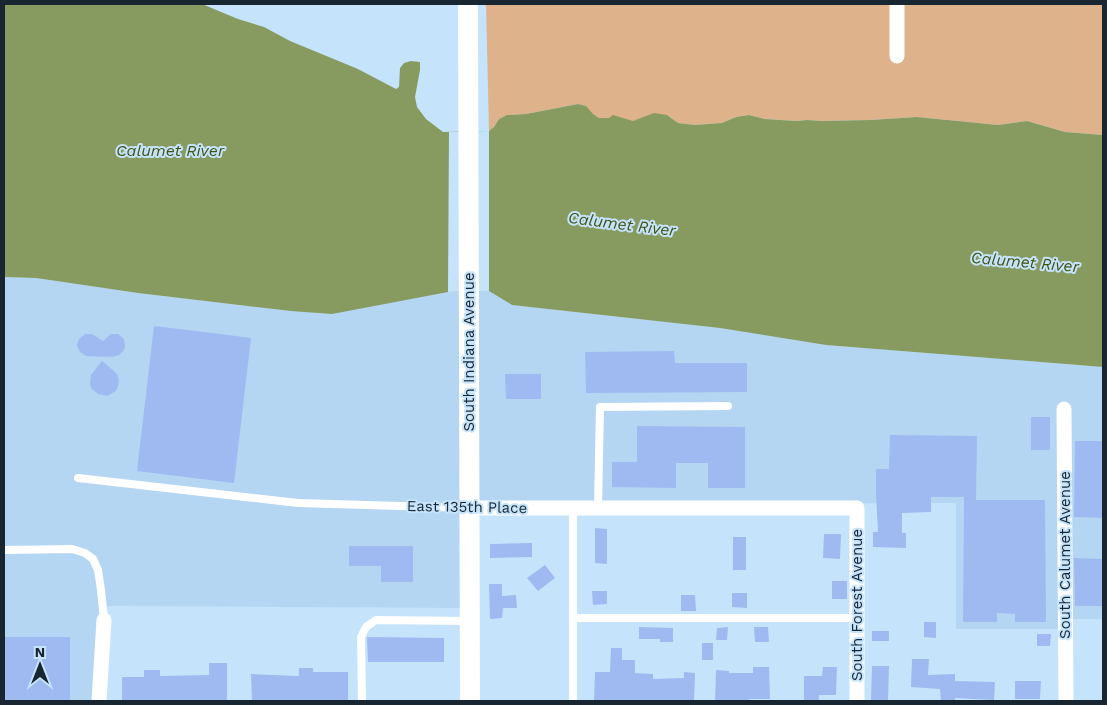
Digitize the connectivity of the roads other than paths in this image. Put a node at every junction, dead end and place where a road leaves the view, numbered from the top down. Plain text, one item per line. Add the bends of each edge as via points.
1 (468, 4) edge
2 (897, 4) edge
3 (898, 56) dead end
4 (728, 406) dead end
5 (1064, 410) dead end
6 (78, 478) dead end
7 (469, 508) junction
8 (573, 508) junction
9 (598, 508) junction
10 (857, 508) joint
11 (4, 550) edge
12 (573, 618) junction
13 (857, 618) junction
14 (104, 620) joint
15 (470, 621) junction
16 (99, 701) edge
17 (362, 701) edge
18 (470, 701) edge
19 (572, 701) edge
20 (857, 701) edge
21 (1066, 701) edge

1 - 7 main road, South Indiana Avenue
2 - 3 street
4 - 9 lane via 600,407
5 - 21 street, South Calumet Avenue
6 - 7 lane, East 135th Place via 298,503
7 - 8 street, East 135th Place
7 - 15 main road, South Indiana Avenue
8 - 9 street, East 135th Place
8 - 12 lane
9 - 10 street, East 135th Place
10 - 13 street, South Forest Avenue
11 - 14 lane via 72,549 94,559
12 - 13 lane
12 - 19 lane
13 - 20 street, South Forest Avenue
14 - 16 street
15 - 17 lane via 376,620 366,627 361,637
15 - 18 main road, South Indiana Avenue

